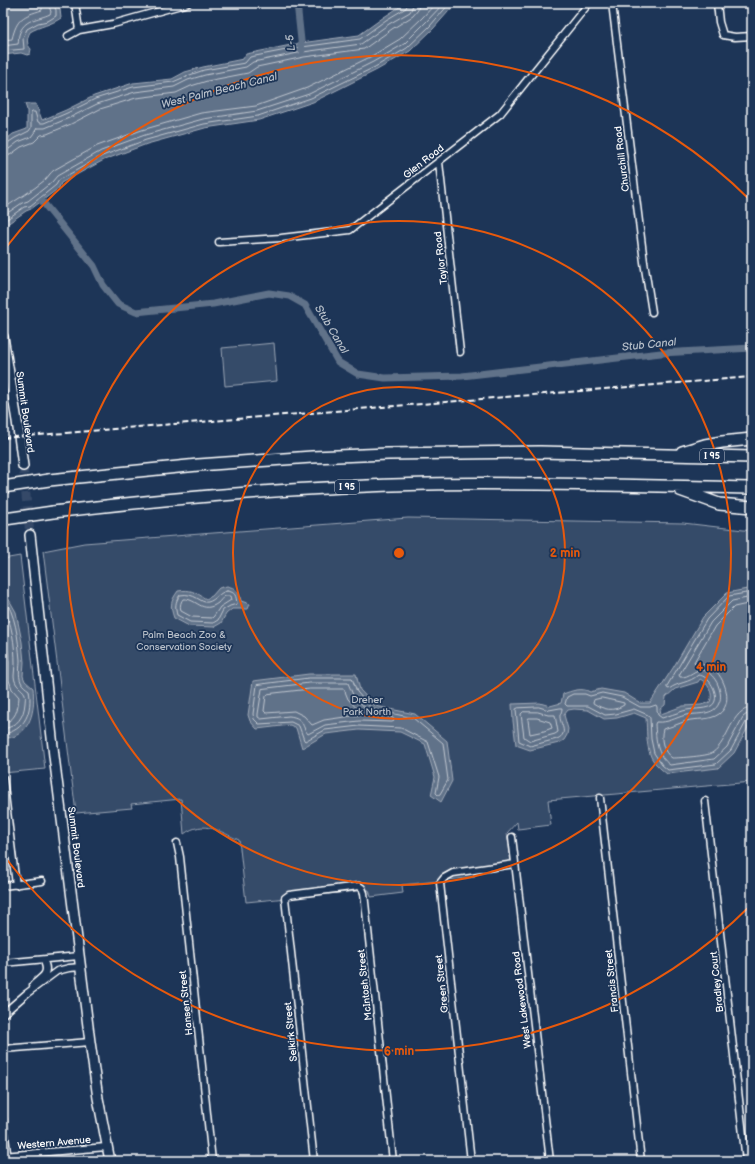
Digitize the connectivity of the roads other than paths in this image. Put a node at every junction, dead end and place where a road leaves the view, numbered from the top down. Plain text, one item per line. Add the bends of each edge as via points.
1 (75, 3) edge
2 (188, 3) edge
3 (589, 3) edge
4 (612, 3) edge
5 (717, 3) edge
6 (79, 30) junction
7 (68, 36) dead end
8 (752, 36) edge
9 (439, 162) junction
10 (219, 242) dead end
11 (652, 312) dead end
12 (3, 337) edge
13 (460, 352) dead end
14 (752, 439) edge
15 (672, 455) junction
16 (752, 457) edge
17 (22, 466) tunnel mouth
18 (3, 487) edge
19 (672, 487) junction
20 (752, 488) edge
21 (752, 507) edge
22 (4, 519) edge
23 (30, 535) tunnel mouth
24 (3, 778) edge
25 (600, 798) dead end
26 (705, 801) dead end
27 (512, 837) dead end
28 (177, 843) dead end
29 (515, 864) junction
30 (42, 881) dead end
31 (16, 885) junction
32 (3, 886) edge
33 (285, 901) joint
34 (80, 956) junction
35 (31, 961) junction
36 (3, 963) edge
37 (45, 964) junction
38 (81, 967) junction
39 (57, 971) junction
40 (26, 994) junction
41 (3, 1014) edge
42 (90, 1042) junction
43 (3, 1049) edge
44 (3, 1119) edge
45 (106, 1147) junction
46 (6, 1158) edge
47 (110, 1161) edge
48 (212, 1161) edge
49 (314, 1161) edge
50 (393, 1161) edge
51 (471, 1161) edge
52 (550, 1161) edge
53 (641, 1161) edge
54 (746, 1161) edge

1 - 6 street
2 - 6 street via 113,24
3 - 9 street, Glen Road via 500,114
4 - 11 street, Churchill Road
5 - 8 street via 723,35
6 - 7 street
9 - 10 street, Glen Road via 350,230
9 - 13 street, Taylor Road
12 - 17 street, Summit Boulevard
14 - 15 highway via 705,445
15 - 16 highway, I 95
15 - 18 highway, I 95, bridge via 525,452 343,455 198,465
19 - 20 highway, I 95
19 - 21 highway via 719,504
19 - 22 highway, I 95, bridge via 532,483 353,486 221,494
23 - 34 street, Summit Boulevard via 54,756
24 - 31 street
25 - 53 street, Francis Street
26 - 54 street, Bradley Court
27 - 29 street, West Lakewood Road
28 - 48 street, Hansen Street
29 - 51 street, Green Street via 453,874 444,878 440,884
29 - 52 street, West Lakewood Road
30 - 31 street
31 - 32 street
33 - 49 street, Selkirk Street
33 - 50 street, McIntosh Street via 289,895 359,886 364,891
34 - 35 street
34 - 38 street, Summit Boulevard
35 - 36 street
35 - 37 street
37 - 39 street via 51,970
37 - 40 street via 45,973
38 - 39 street
38 - 42 street, Summit Boulevard
39 - 40 street
40 - 41 street
42 - 43 street
42 - 45 street, Summit Boulevard
44 - 46 street
45 - 46 street, Western Avenue
45 - 47 street, Summit Boulevard

